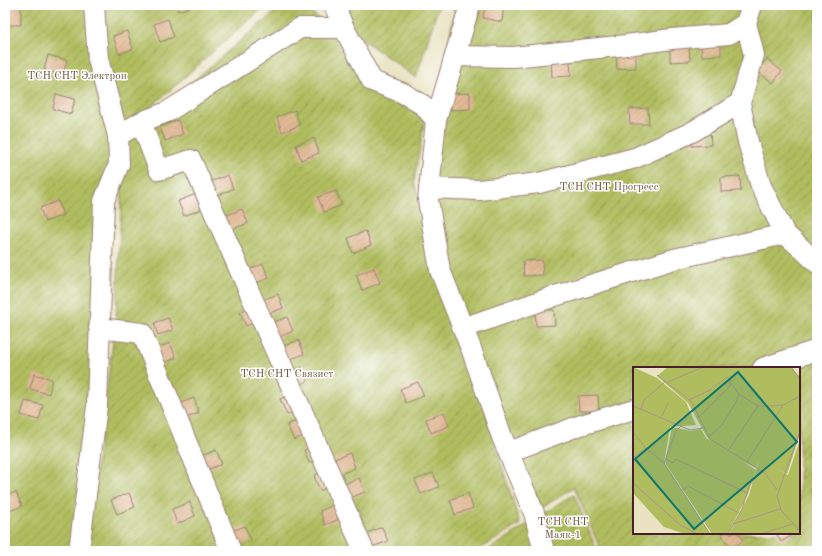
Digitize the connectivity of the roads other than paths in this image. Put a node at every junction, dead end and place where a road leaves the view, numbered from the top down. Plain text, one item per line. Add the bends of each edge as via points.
1 (94, 5) edge
2 (334, 5) edge
3 (470, 5) edge
4 (749, 14) edge
5 (344, 28) junction
6 (455, 56) junction
7 (740, 103) junction
8 (436, 120) junction
9 (141, 122) junction
10 (118, 136) junction
11 (429, 188) junction
12 (785, 234) junction
13 (817, 264) edge
14 (100, 328) junction
15 (464, 328) junction
16 (817, 350) edge
17 (766, 367) edge
18 (633, 409) edge
19 (509, 452) junction
20 (79, 551) edge
21 (231, 551) edge
22 (364, 551) edge
23 (544, 551) edge

1 - 10 lane via 98,59
2 - 5 lane
3 - 6 lane
4 - 6 lane via 729,34 513,57
4 - 7 lane via 754,55
5 - 8 lane via 372,81 403,93 423,105
5 - 9 lane via 300,28 167,112
6 - 8 lane
7 - 11 lane via 692,132 634,158 539,182 479,190
7 - 12 lane via 761,186
8 - 11 lane
9 - 10 lane
9 - 22 lane via 159,170 191,160
10 - 14 lane via 119,164 104,201
11 - 15 lane via 428,200 440,270
12 - 13 lane
12 - 15 lane via 674,259
14 - 20 lane via 97,406
14 - 21 lane via 142,333
15 - 19 lane
16 - 17 lane
18 - 19 lane via 578,426
19 - 23 lane via 534,513

